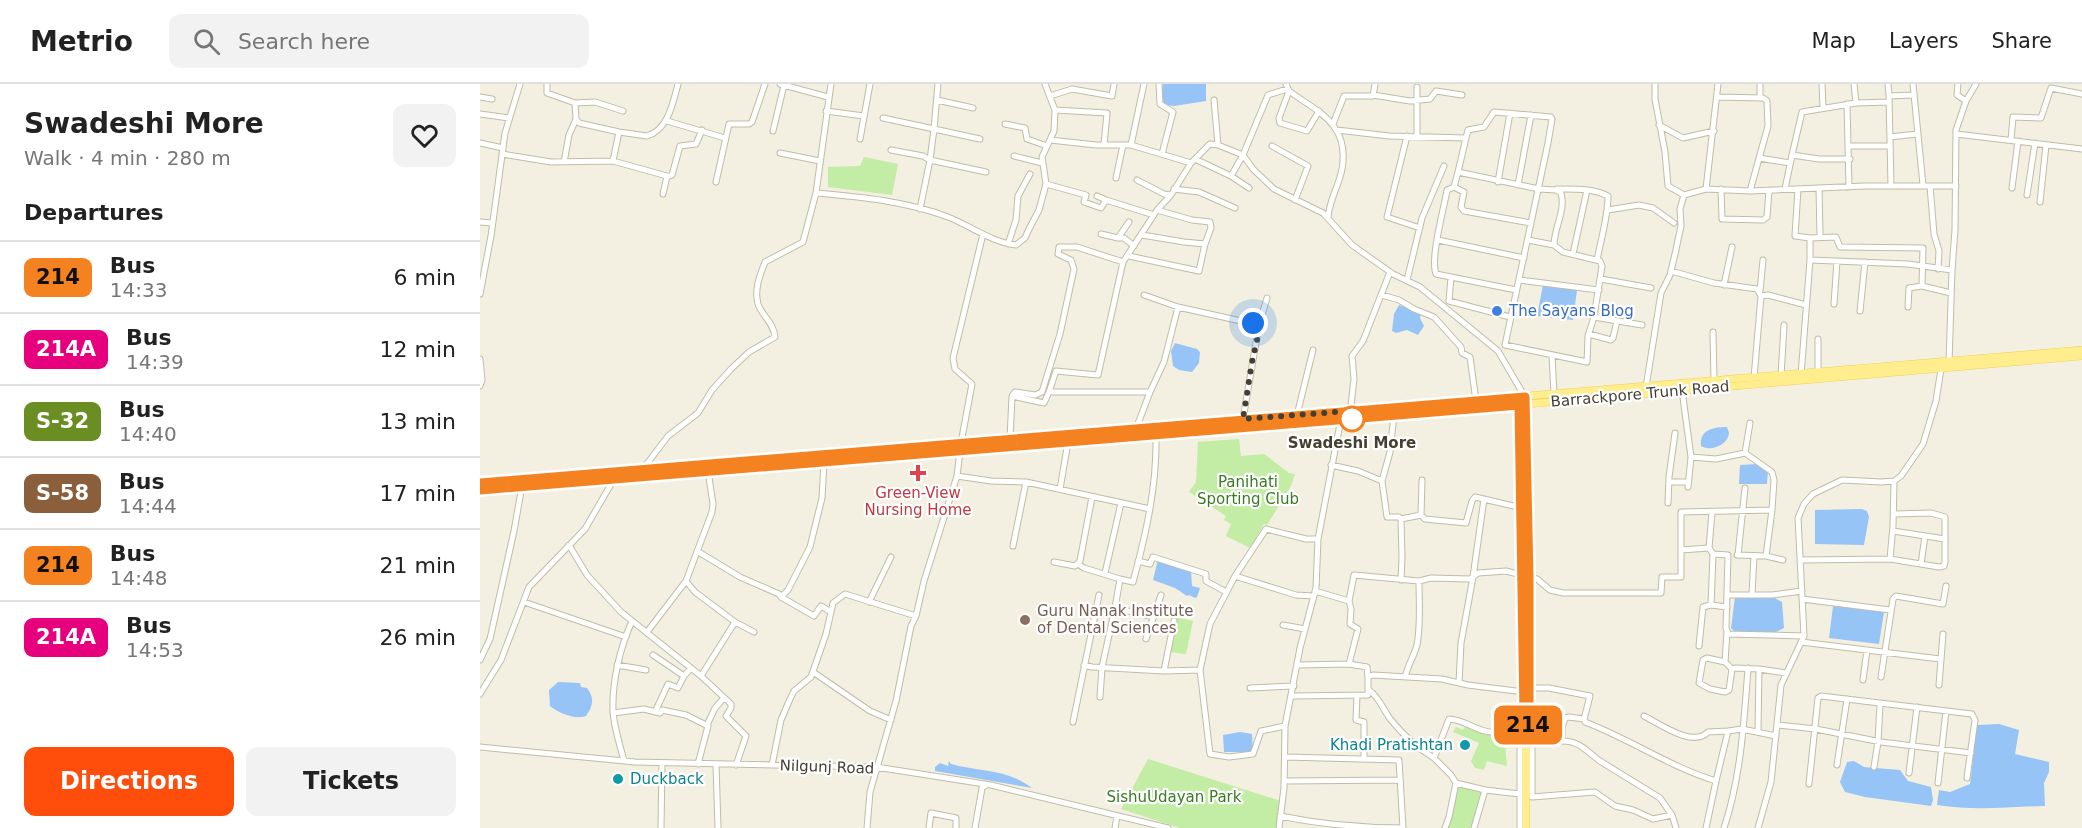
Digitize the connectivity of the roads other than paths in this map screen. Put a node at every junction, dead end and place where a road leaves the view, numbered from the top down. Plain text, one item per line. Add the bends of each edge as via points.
1 (520, 84) edge
2 (547, 84) edge
3 (678, 84) edge
4 (765, 84) edge
5 (782, 84) edge
6 (831, 84) edge
7 (870, 84) edge
8 (938, 84) edge
9 (1044, 84) edge
10 (1114, 84) edge
11 (1144, 84) edge
12 (1159, 84) edge
13 (1375, 84) edge
14 (1655, 84) edge
15 (1718, 84) edge
16 (1760, 84) edge
17 (1822, 84) edge
18 (1854, 84) edge
19 (1888, 84) edge
20 (1913, 84) edge
21 (1958, 84) edge
22 (1976, 84) edge
23 (1069, 86) edge
24 (1417, 87) dead end
25 (1287, 88) edge
26 (2082, 94) edge
27 (1373, 95) junction
28 (1462, 95) dead end
29 (1913, 95) junction
30 (1050, 96) junction
31 (480, 97) edge
32 (828, 97) junction
33 (1717, 97) junction
34 (1760, 98) junction
35 (492, 99) dead end
36 (1888, 99) junction
37 (937, 100) junction
38 (1214, 100) dead end
39 (1417, 100) junction
40 (1966, 101) junction
41 (575, 103) junction
42 (1856, 103) junction
43 (1847, 104) junction
44 (973, 108) dead end
45 (1823, 108) junction
46 (1055, 110) junction
47 (623, 111) dead end
48 (826, 111) junction
49 (1319, 111) junction
50 (1510, 113) junction
51 (480, 114) edge
52 (1531, 115) junction
53 (864, 116) junction
54 (509, 118) junction
55 (883, 118) dead end
56 (576, 119) junction
57 (668, 121) junction
58 (1005, 124) dead end
59 (1659, 125) junction
60 (1335, 127) junction
61 (934, 129) junction
62 (702, 130) junction
63 (773, 131) dead end
64 (1714, 131) junction
65 (619, 132) junction
66 (1917, 134) junction
67 (1956, 134) junction
68 (1407, 136) junction
69 (1417, 136) junction
70 (1890, 136) junction
71 (725, 138) junction
72 (1466, 138) junction
73 (860, 139) dead end
74 (980, 139) dead end
75 (2011, 140) junction
76 (2018, 141) junction
77 (480, 143) edge
78 (1049, 143) junction
79 (2035, 143) junction
80 (1104, 145) junction
81 (1131, 145) junction
82 (1218, 145) junction
83 (2046, 145) junction
84 (1123, 146) junction
85 (1272, 146) dead end
86 (1849, 146) junction
87 (1890, 146) junction
88 (2082, 149) edge
89 (891, 150) dead end
90 (502, 151) junction
91 (780, 153) dead end
92 (1162, 154) junction
93 (1243, 155) junction
94 (1014, 156) dead end
95 (1792, 156) junction
96 (1759, 158) junction
97 (1850, 159) junction
98 (930, 160) junction
99 (613, 161) junction
100 (820, 161) junction
101 (1193, 161) junction
102 (564, 162) junction
103 (1042, 163) junction
104 (1790, 163) junction
105 (1444, 166) dead end
106 (986, 172) dead end
107 (1458, 172) junction
108 (1030, 174) dead end
109 (1231, 176) junction
110 (668, 177) junction
111 (1116, 178) dead end
112 (1137, 180) dead end
113 (716, 182) dead end
114 (1498, 182) junction
115 (1046, 184) junction
116 (1518, 185) junction
117 (1923, 185) junction
118 (1850, 186) junction
119 (1891, 186) junction
120 (1930, 186) junction
121 (1956, 186) junction
122 (1454, 187) junction
123 (1249, 188) dead end
124 (1819, 188) junction
125 (2012, 188) dead end
126 (1174, 189) junction
127 (1539, 189) junction
128 (1706, 189) junction
129 (1721, 189) junction
130 (1785, 189) junction
131 (1798, 189) junction
132 (1556, 190) junction
133 (1587, 190) junction
134 (1750, 190) junction
135 (1769, 190) junction
136 (816, 192) junction
137 (663, 194) dead end
138 (1171, 195) junction
139 (1684, 195) junction
140 (2027, 195) dead end
141 (1097, 196) dead end
142 (1106, 200) junction
143 (1295, 200) junction
144 (2040, 202) dead end
145 (1235, 208) dead end
146 (920, 209) junction
147 (1608, 210) junction
148 (1156, 213) junction
149 (1328, 218) junction
150 (480, 222) edge
151 (1129, 222) dead end
152 (492, 223) junction
153 (1674, 223) dead end
154 (1531, 224) junction
155 (1420, 228) junction
156 (983, 234) junction
157 (1101, 234) dead end
158 (1142, 235) junction
159 (1820, 236) junction
160 (1118, 238) junction
161 (1810, 238) junction
162 (1438, 240) junction
163 (1528, 240) junction
164 (1008, 244) junction
165 (1205, 244) junction
166 (1554, 245) junction
167 (1134, 246) junction
168 (1732, 247) dead end
169 (1840, 247) junction
170 (1573, 254) junction
171 (1129, 256) junction
172 (1524, 258) junction
173 (1598, 260) junction
174 (1763, 260) dead end
175 (1810, 260) junction
176 (1838, 261) junction
177 (1123, 262) junction
178 (1864, 262) junction
179 (1924, 267) junction
180 (1938, 269) junction
181 (1952, 270) junction
182 (1671, 271) junction
183 (1390, 272) junction
184 (482, 273) edge
185 (1450, 277) junction
186 (1601, 279) junction
187 (1407, 280) junction
188 (1519, 280) junction
189 (1724, 285) junction
190 (1922, 286) junction
191 (1650, 288) dead end
192 (1516, 290) junction
193 (1599, 290) junction
194 (1951, 292) junction
195 (1760, 293) junction
196 (480, 294) edge
197 (1144, 295) dead end
198 (1382, 295) junction
199 (1267, 298) dead end
200 (1834, 304) dead end
201 (1806, 305) junction
202 (1178, 307) junction
203 (1908, 307) dead end
204 (1860, 311) dead end
205 (1510, 317) junction
206 (1594, 317) junction
207 (1617, 321) junction
208 (1259, 325) junction
209 (1642, 325) dead end
210 (1784, 325) dead end
211 (1713, 332) dead end
212 (1589, 334) junction
213 (1818, 339) dead end
214 (1314, 350) dead end
215 (2082, 350) edge
216 (1552, 355) junction
217 (2082, 356) edge
218 (480, 359) edge
219 (1946, 366) junction
220 (1818, 373) junction
221 (1801, 375) junction
222 (1781, 376) junction
223 (1754, 378) junction
224 (1714, 381) junction
225 (480, 386) edge
226 (1646, 387) junction
227 (1682, 390) junction
228 (1049, 392) junction
229 (1150, 392) junction
230 (1012, 396) junction
231 (1554, 398) junction
232 (1522, 399) junction
233 (1476, 401) junction
234 (1297, 415) junction
235 (1346, 415) junction
236 (1394, 415) junction
237 (1243, 419) junction
238 (1750, 423) dead end
239 (1136, 429) junction
240 (1675, 434) dead end
241 (1156, 436) junction
242 (1010, 439) junction
243 (1068, 442) junction
244 (960, 447) junction
245 (1745, 453) junction
246 (1691, 457) junction
247 (824, 462) junction
248 (1331, 465) junction
249 (643, 469) junction
250 (708, 471) junction
251 (614, 475) junction
252 (957, 476) junction
253 (1422, 480) dead end
254 (1898, 480) junction
255 (1382, 481) junction
256 (1026, 482) junction
257 (1669, 482) junction
258 (480, 483) edge
259 (522, 486) junction
260 (1745, 488) dead end
261 (1060, 489) junction
262 (480, 490) edge
263 (1092, 497) junction
264 (1484, 499) junction
265 (1121, 502) junction
266 (1668, 503) dead end
267 (1522, 508) junction
268 (1150, 509) junction
269 (1772, 510) junction
270 (1743, 511) junction
271 (1712, 512) junction
272 (1894, 514) junction
273 (1420, 515) junction
274 (1401, 519) junction
275 (1893, 531) junction
276 (1925, 536) junction
277 (1318, 539) junction
278 (1945, 539) junction
279 (569, 545) junction
280 (1013, 546) dead end
281 (1708, 548) junction
282 (1681, 550) junction
283 (696, 551) junction
284 (1713, 554) junction
285 (1728, 555) junction
286 (1738, 555) junction
287 (1754, 556) junction
288 (1766, 556) junction
289 (891, 557) dead end
290 (1890, 559) junction
291 (1783, 560) dead end
292 (1800, 560) junction
293 (1138, 561) junction
294 (1054, 562) dead end
295 (1078, 564) junction
296 (1921, 564) junction
297 (1105, 573) junction
298 (1235, 576) junction
299 (1526, 576) junction
300 (1473, 577) junction
301 (1120, 579) junction
302 (1401, 580) junction
303 (1419, 581) junction
304 (686, 582) junction
305 (1946, 586) dead end
306 (1802, 591) junction
307 (1226, 592) junction
308 (1161, 594) dead end
309 (1314, 594) junction
310 (1099, 595) dead end
311 (1728, 595) junction
312 (1752, 595) junction
313 (781, 597) junction
314 (1802, 599) junction
315 (1349, 601) junction
316 (524, 602) junction
317 (869, 602) junction
318 (1711, 605) junction
319 (1727, 607) junction
320 (1115, 608) junction
321 (1890, 610) junction
322 (831, 612) junction
323 (916, 616) junction
324 (1154, 617) junction
325 (632, 621) junction
326 (1174, 621) dead end
327 (735, 622) junction
328 (1283, 625) dead end
329 (1305, 629) junction
330 (647, 632) junction
331 (754, 632) dead end
332 (1726, 632) junction
333 (1943, 634) dead end
334 (626, 637) junction
335 (1146, 639) dead end
336 (1803, 639) junction
337 (1699, 646) dead end
338 (1867, 650) junction
339 (1884, 650) junction
340 (653, 655) dead end
341 (1940, 659) junction
342 (480, 660) edge
343 (1725, 662) junction
344 (1349, 664) junction
345 (617, 665) junction
346 (1084, 665) junction
347 (1297, 665) junction
348 (1102, 667) junction
349 (691, 668) junction
350 (1748, 668) junction
351 (1732, 669) junction
352 (1759, 669) junction
353 (646, 670) dead end
354 (1200, 670) junction
355 (1164, 671) junction
356 (813, 672) junction
357 (1786, 673) junction
358 (684, 676) junction
359 (701, 676) junction
360 (1405, 676) junction
361 (1368, 677) junction
362 (1881, 677) dead end
363 (1863, 680) dead end
364 (1459, 683) junction
365 (1939, 685) dead end
366 (1294, 686) junction
367 (1250, 688) dead end
368 (1369, 690) junction
369 (1526, 690) junction
370 (480, 694) edge
371 (1292, 696) junction
372 (1357, 696) junction
373 (1100, 697) dead end
374 (724, 698) junction
375 (1846, 699) junction
376 (1880, 704) junction
377 (1917, 707) junction
378 (1946, 711) junction
379 (613, 712) junction
380 (655, 712) junction
381 (1524, 713) junction
382 (1644, 716) dead end
383 (1584, 719) junction
384 (891, 720) junction
385 (1073, 722) dead end
386 (1527, 722) junction
387 (706, 725) junction
388 (1778, 725) junction
389 (1286, 726) junction
390 (1742, 729) junction
391 (1816, 729) junction
392 (1728, 731) junction
393 (1758, 732) junction
394 (1842, 734) junction
395 (1776, 736) junction
396 (1878, 742) junction
397 (1912, 746) junction
398 (480, 747) edge
399 (1942, 749) junction
400 (1971, 753) junction
401 (1286, 757) junction
402 (1364, 758) junction
403 (1434, 758) junction
404 (624, 761) junction
405 (662, 763) junction
406 (698, 764) junction
407 (716, 764) junction
408 (736, 765) junction
409 (772, 765) junction
410 (1837, 765) dead end
411 (1874, 767) dead end
412 (876, 768) junction
413 (1909, 773) dead end
414 (1967, 778) dead end
415 (1400, 780) junction
416 (1284, 781) junction
417 (1716, 781) junction
418 (1456, 783) junction
419 (1938, 783) dead end
420 (986, 784) junction
421 (1809, 784) dead end
422 (1485, 790) junction
423 (1520, 794) junction
424 (1117, 816) junction
425 (1280, 816) junction
426 (1671, 816) junction
427 (975, 826) edge
428 (661, 828) edge
429 (718, 828) edge
430 (867, 828) edge
431 (929, 828) edge
432 (956, 828) edge
433 (1115, 828) edge
434 (1168, 828) edge
435 (1279, 828) edge
436 (1403, 828) edge
437 (1445, 828) edge
438 (1474, 828) edge
439 (1520, 828) edge
440 (1526, 828) edge
441 (1676, 828) edge
442 (1706, 828) edge
443 (1724, 828) edge
444 (1758, 828) edge

1 - 54 street
2 - 41 street via 547,93
3 - 57 street
4 - 71 street via 752,122 730,123
5 - 32 street
5 - 63 street
6 - 32 street
7 - 53 street
8 - 37 street
9 - 30 street
10 - 23 street via 1112,96
11 - 81 street
12 - 92 street via 1160,104 1173,112
13 - 27 street
14 - 59 street
15 - 33 street
16 - 34 street
17 - 45 street
18 - 42 street
19 - 36 street
20 - 29 street
21 - 40 street via 1957,95
22 - 40 street
23 - 30 street
24 - 39 street
25 - 49 street
25 - 49 street via 1280,123 1307,131
25 - 93 street via 1268,95
26 - 75 street via 2051,88 2041,118 2013,117
27 - 39 street
27 - 60 street via 1344,96
28 - 39 street via 1436,91 1430,99
29 - 36 street
29 - 66 street
30 - 46 street
31 - 35 street
32 - 48 street
33 - 34 street
33 - 64 street
34 - 96 street via 1767,101 1769,120
36 - 42 street
36 - 70 street
37 - 44 street
37 - 61 street
38 - 82 street
39 - 69 street
40 - 67 street
41 - 47 street via 595,102
41 - 56 street
42 - 43 street
43 - 45 street
43 - 86 street
45 - 95 street via 1801,113
46 - 78 street
46 - 80 street via 1107,113
48 - 53 street
48 - 100 street
49 - 60 street
50 - 52 street
50 - 72 street via 1494,112 1484,127 1469,130
50 - 114 street
51 - 54 street
52 - 116 street
52 - 127 street via 1552,119
53 - 73 street
54 - 90 street
55 - 61 street
56 - 65 street
56 - 102 street
57 - 62 street
57 - 65 street via 649,136
58 - 78 street via 1025,128 1028,140
59 - 64 street via 1683,138
59 - 139 street via 1668,186
60 - 68 street
60 - 149 street via 1343,153 1342,167
61 - 74 street
61 - 98 street
62 - 71 street
62 - 110 street via 696,144 679,148 672,175
64 - 128 street
65 - 99 street
66 - 70 street
66 - 117 street
67 - 75 street
67 - 121 street
68 - 69 street
68 - 155 street via 1387,217
69 - 72 street
70 - 87 street
71 - 113 street
72 - 107 street
75 - 76 street
76 - 79 street
76 - 125 street
77 - 90 street
78 - 80 street
78 - 103 street
79 - 83 street
79 - 140 street
80 - 84 street
81 - 84 street
81 - 92 street
82 - 93 street
82 - 101 street via 1207,146
83 - 88 street
83 - 144 street
84 - 111 street
85 - 143 street via 1308,166
86 - 87 street
86 - 97 street
87 - 119 street
89 - 98 street
90 - 102 street
90 - 152 street
91 - 100 street
92 - 101 street
93 - 109 street
93 - 143 street via 1274,189
94 - 103 street
95 - 97 street
95 - 104 street
96 - 104 street
96 - 134 street
97 - 118 street
98 - 106 street
98 - 146 street
99 - 102 street
99 - 110 street
100 - 136 street
101 - 109 street
101 - 126 street
103 - 115 street
104 - 130 street
105 - 155 street
107 - 114 street
107 - 122 street
108 - 164 street via 1018,196
109 - 123 street
110 - 137 street
112 - 138 street
114 - 116 street
115 - 142 street via 1086,195 1084,202 1101,208
115 - 164 street via 1025,238 1016,245
116 - 127 street
117 - 119 street
117 - 120 street
118 - 119 street
118 - 124 street
120 - 121 street
120 - 180 street
121 - 181 street
122 - 154 street via 1464,192 1464,211
122 - 162 street via 1448,190
124 - 131 street
124 - 159 street
126 - 138 street
126 - 145 street via 1199,192
127 - 132 street
127 - 154 street
128 - 129 street
128 - 139 street
129 - 134 street
129 - 135 street via 1722,219 1763,220 1767,217
130 - 131 street
130 - 135 street
131 - 161 street via 1795,236
132 - 133 street
132 - 166 street via 1562,198
133 - 147 street via 1608,196
133 - 170 street
134 - 135 street
136 - 146 street via 880,199
136 - 249 street via 803,242 765,262 757,284 758,304 775,337 749,352 731,369 698,413 668,436
138 - 148 street
139 - 182 street
141 - 142 street
142 - 148 street
143 - 149 street
146 - 156 street
147 - 153 street via 1639,205 1653,208
147 - 173 street
148 - 158 street
148 - 165 street via 1210,222
149 - 183 street via 1352,246
150 - 152 street
151 - 160 street
152 - 184 street
154 - 163 street
155 - 187 street
156 - 164 street
156 - 244 street via 953,358 956,369 972,384
157 - 160 street
158 - 165 street
158 - 167 street
159 - 161 street
159 - 169 street via 1836,237
160 - 167 street
161 - 175 street
162 - 172 street
162 - 185 street via 1434,268 1436,274
163 - 166 street
163 - 172 street
165 - 171 street via 1199,271
166 - 170 street
167 - 171 street
168 - 189 street
169 - 176 street
169 - 179 street via 1923,248
170 - 173 street
171 - 177 street
172 - 188 street
173 - 186 street via 1602,266
174 - 195 street
175 - 176 street
175 - 201 street
176 - 178 street
176 - 200 street
177 - 228 street via 1098,375 1056,371
177 - 230 street via 1077,246 1059,247 1058,254 1071,260 1074,269 1045,384 1039,395 1015,392
178 - 179 street
178 - 204 street
179 - 180 street
179 - 190 street
180 - 181 street
181 - 194 street
182 - 189 street
182 - 226 street via 1661,293
183 - 187 street
183 - 198 street
184 - 196 street
185 - 192 street
185 - 205 street via 1449,301
186 - 191 street
186 - 193 street
187 - 232 street via 1498,351
188 - 192 street
188 - 193 street
189 - 195 street
190 - 194 street
190 - 203 street via 1909,288
192 - 205 street
193 - 206 street
194 - 219 street
195 - 201 street
195 - 223 street
197 - 202 street
198 - 233 street via 1434,317 1462,353 1470,357
198 - 235 street via 1363,341 1352,356 1354,379
199 - 208 street
201 - 221 street
202 - 208 street
202 - 229 street via 1164,362
205 - 216 street via 1505,345
206 - 207 street
206 - 212 street
207 - 209 street
207 - 212 street via 1611,340
208 - 237 street
210 - 222 street
211 - 224 street
212 - 216 street via 1587,362
213 - 220 street
214 - 234 street
215 - 219 main road, Barrackpore Trunk Road
216 - 231 street
217 - 219 main road, Barrackpore Trunk Road
218 - 225 street
219 - 220 main road, Barrackpore Trunk Road
219 - 227 main road, Barrackpore Trunk Road
219 - 254 street via 1923,444
220 - 221 main road, Barrackpore Trunk Road
221 - 222 main road, Barrackpore Trunk Road
222 - 223 main road, Barrackpore Trunk Road
223 - 224 main road, Barrackpore Trunk Road
224 - 226 main road, Barrackpore Trunk Road
226 - 231 main road, Barrackpore Trunk Road
227 - 231 main road, Barrackpore Trunk Road
227 - 246 street
228 - 229 street
228 - 230 street via 1044,403
229 - 239 street
230 - 242 street
231 - 232 main road, Barrackpore Trunk Road
232 - 233 main road, Barrackpore Trunk Road
232 - 236 main road, Barrackpore Trunk Road
232 - 267 main road
232 - 299 main road
233 - 235 main road, Barrackpore Trunk Road
234 - 235 main road, Barrackpore Trunk Road
234 - 237 main road, Barrackpore Trunk Road
235 - 236 main road, Barrackpore Trunk Road
235 - 241 main road, Barrackpore Trunk Road
235 - 248 street
236 - 255 street
237 - 239 main road, Barrackpore Trunk Road
238 - 245 street
239 - 242 main road, Barrackpore Trunk Road
240 - 257 street
241 - 243 main road, Barrackpore Trunk Road
241 - 268 street via 1157,461
242 - 244 main road, Barrackpore Trunk Road
243 - 244 main road, Barrackpore Trunk Road
243 - 261 street
244 - 247 main road, Barrackpore Trunk Road
244 - 249 main road, Barrackpore Trunk Road
244 - 252 street
245 - 246 street via 1716,459
245 - 269 street via 1772,472
246 - 257 street via 1688,485
247 - 250 main road, Barrackpore Trunk Road
247 - 313 street via 822,498 810,547
248 - 255 street
248 - 277 street
249 - 251 main road, Barrackpore Trunk Road
250 - 251 main road, Barrackpore Trunk Road
250 - 283 street via 713,504
251 - 258 main road, Barrackpore Trunk Road
251 - 259 main road, Barrackpore Trunk Road
251 - 279 street via 585,529
252 - 256 street
252 - 323 street
253 - 273 street
254 - 272 street
254 - 292 street via 1842,480 1813,494 1798,518
255 - 274 street via 1386,516
256 - 261 street
256 - 280 street
257 - 266 street
259 - 262 main road, Barrackpore Trunk Road
259 - 342 street via 490,639
260 - 270 street
261 - 263 street
263 - 265 street
263 - 295 street
264 - 267 street
264 - 273 street via 1473,498 1466,524
264 - 300 street
265 - 268 street
265 - 297 street
267 - 299 main road
268 - 293 street
269 - 270 street
269 - 288 street
270 - 271 street
270 - 286 street
271 - 281 street
271 - 282 street via 1681,512
272 - 275 street
272 - 278 street via 1931,513 1945,517
273 - 274 street
274 - 302 street
275 - 276 street
275 - 290 street
276 - 278 street
276 - 296 street
277 - 298 street via 1266,529
277 - 309 street
278 - 296 street via 1944,566
279 - 316 street via 529,587
279 - 325 street via 587,575
281 - 282 street
281 - 284 street
282 - 299 street via 1681,577 1662,577 1661,593 1563,593
283 - 304 street
283 - 313 street
284 - 285 street
284 - 318 street
285 - 286 street
285 - 311 street
286 - 287 street
287 - 288 street
287 - 312 street
288 - 291 street
289 - 317 street
290 - 292 street
290 - 296 street
292 - 306 street
293 - 301 street via 1133,582
293 - 307 street via 1150,564 1153,557 1206,574 1206,581
294 - 295 street
295 - 297 street
297 - 301 street
298 - 307 street
298 - 309 street via 1296,595
299 - 300 street via 1494,571
299 - 369 main road
300 - 303 street
300 - 364 street via 1461,643
301 - 320 street
302 - 303 street
302 - 315 street via 1354,575
303 - 360 street via 1417,643
304 - 327 street
304 - 330 street
305 - 321 street via 1943,604 1896,596
306 - 312 street
306 - 314 street
307 - 354 street via 1210,624
308 - 324 street
309 - 315 street
309 - 329 street
310 - 346 street
311 - 312 street
311 - 319 street
313 - 322 street via 814,616 821,606
314 - 321 street
314 - 336 street
315 - 344 street via 1350,624 1358,629
316 - 334 street
316 - 370 street via 501,660
317 - 322 street via 845,594 833,603
317 - 323 street
318 - 319 street
318 - 337 street via 1703,607
319 - 332 street
320 - 324 street
320 - 348 street
321 - 339 street
322 - 356 street
323 - 384 street
324 - 335 street
325 - 330 street
325 - 334 street
326 - 355 street
327 - 331 street
327 - 359 street
328 - 329 street
329 - 347 street
330 - 349 street
332 - 336 street
332 - 343 street
333 - 341 street
334 - 345 street
336 - 338 street
336 - 357 street
338 - 339 street
338 - 363 street
339 - 341 street
339 - 362 street
340 - 358 street
341 - 365 street
343 - 351 street
343 - 351 street via 1703,660 1699,683 1728,691
344 - 347 street
344 - 361 street via 1367,667
345 - 353 street
345 - 379 street
346 - 348 street
346 - 385 street
347 - 366 street
348 - 355 street
348 - 373 street
349 - 358 street
349 - 359 street
350 - 351 street
350 - 352 street
350 - 390 street
352 - 357 street
352 - 393 street
354 - 355 street
354 - 389 street via 1210,754 1229,757 1253,753 1261,732
356 - 384 street via 870,711
356 - 409 street via 790,699 781,720
357 - 388 street
358 - 380 street via 678,688 668,684
359 - 374 street
360 - 361 street
360 - 364 street
361 - 368 street
364 - 369 street
366 - 367 street
366 - 371 street
368 - 372 street via 1368,695
368 - 403 street via 1377,695 1390,718 1416,748
369 - 381 main road
369 - 383 street via 1549,688 1590,696
369 - 386 main road
371 - 372 street
371 - 389 street
372 - 402 street via 1356,720 1364,722
374 - 387 street
374 - 408 street via 732,706 726,716 746,736
375 - 376 street
375 - 391 street via 1819,696
375 - 394 street
376 - 377 street
376 - 396 street
377 - 378 street
377 - 397 street
378 - 399 street
378 - 400 street via 1974,716
379 - 380 street
379 - 404 street
380 - 387 street via 678,712
381 - 386 main road
381 - 403 street via 1517,714 1498,732 1449,719
382 - 392 street via 1691,738
383 - 417 street via 1698,776
383 - 426 street via 1565,718 1562,741 1584,747 1660,798
384 - 412 street
386 - 423 street via 1520,733
386 - 426 street via 1532,734 1532,797 1595,792 1615,806 1657,819
386 - 440 main road
387 - 406 street
388 - 391 street
388 - 395 street
389 - 401 street
390 - 392 street
390 - 393 street
390 - 443 street via 1733,802
391 - 394 street
391 - 421 street
392 - 417 street
393 - 395 street
394 - 396 street
394 - 410 street
395 - 444 street via 1771,782
396 - 397 street
396 - 411 street
397 - 399 street
397 - 413 street
398 - 404 street, Nilgunj Road
399 - 400 street
399 - 419 street
400 - 414 street
401 - 402 street
401 - 416 street
402 - 415 street via 1399,760
403 - 418 street
404 - 405 street, Nilgunj Road
405 - 406 street, Nilgunj Road
405 - 428 street
406 - 407 street, Nilgunj Road
407 - 408 street, Nilgunj Road
407 - 429 street
408 - 409 street, Nilgunj Road
409 - 412 street, Nilgunj Road
412 - 420 street, Nilgunj Road
412 - 430 street
415 - 416 street
415 - 436 street
416 - 425 street
417 - 442 street
418 - 422 street
418 - 437 street
420 - 424 street, Nilgunj Road
420 - 427 street
422 - 423 street
422 - 438 street
423 - 439 street
424 - 433 street
424 - 434 street, Nilgunj Road
425 - 435 street
425 - 436 street via 1355,828
426 - 441 street
431 - 432 street via 931,813 956,818

